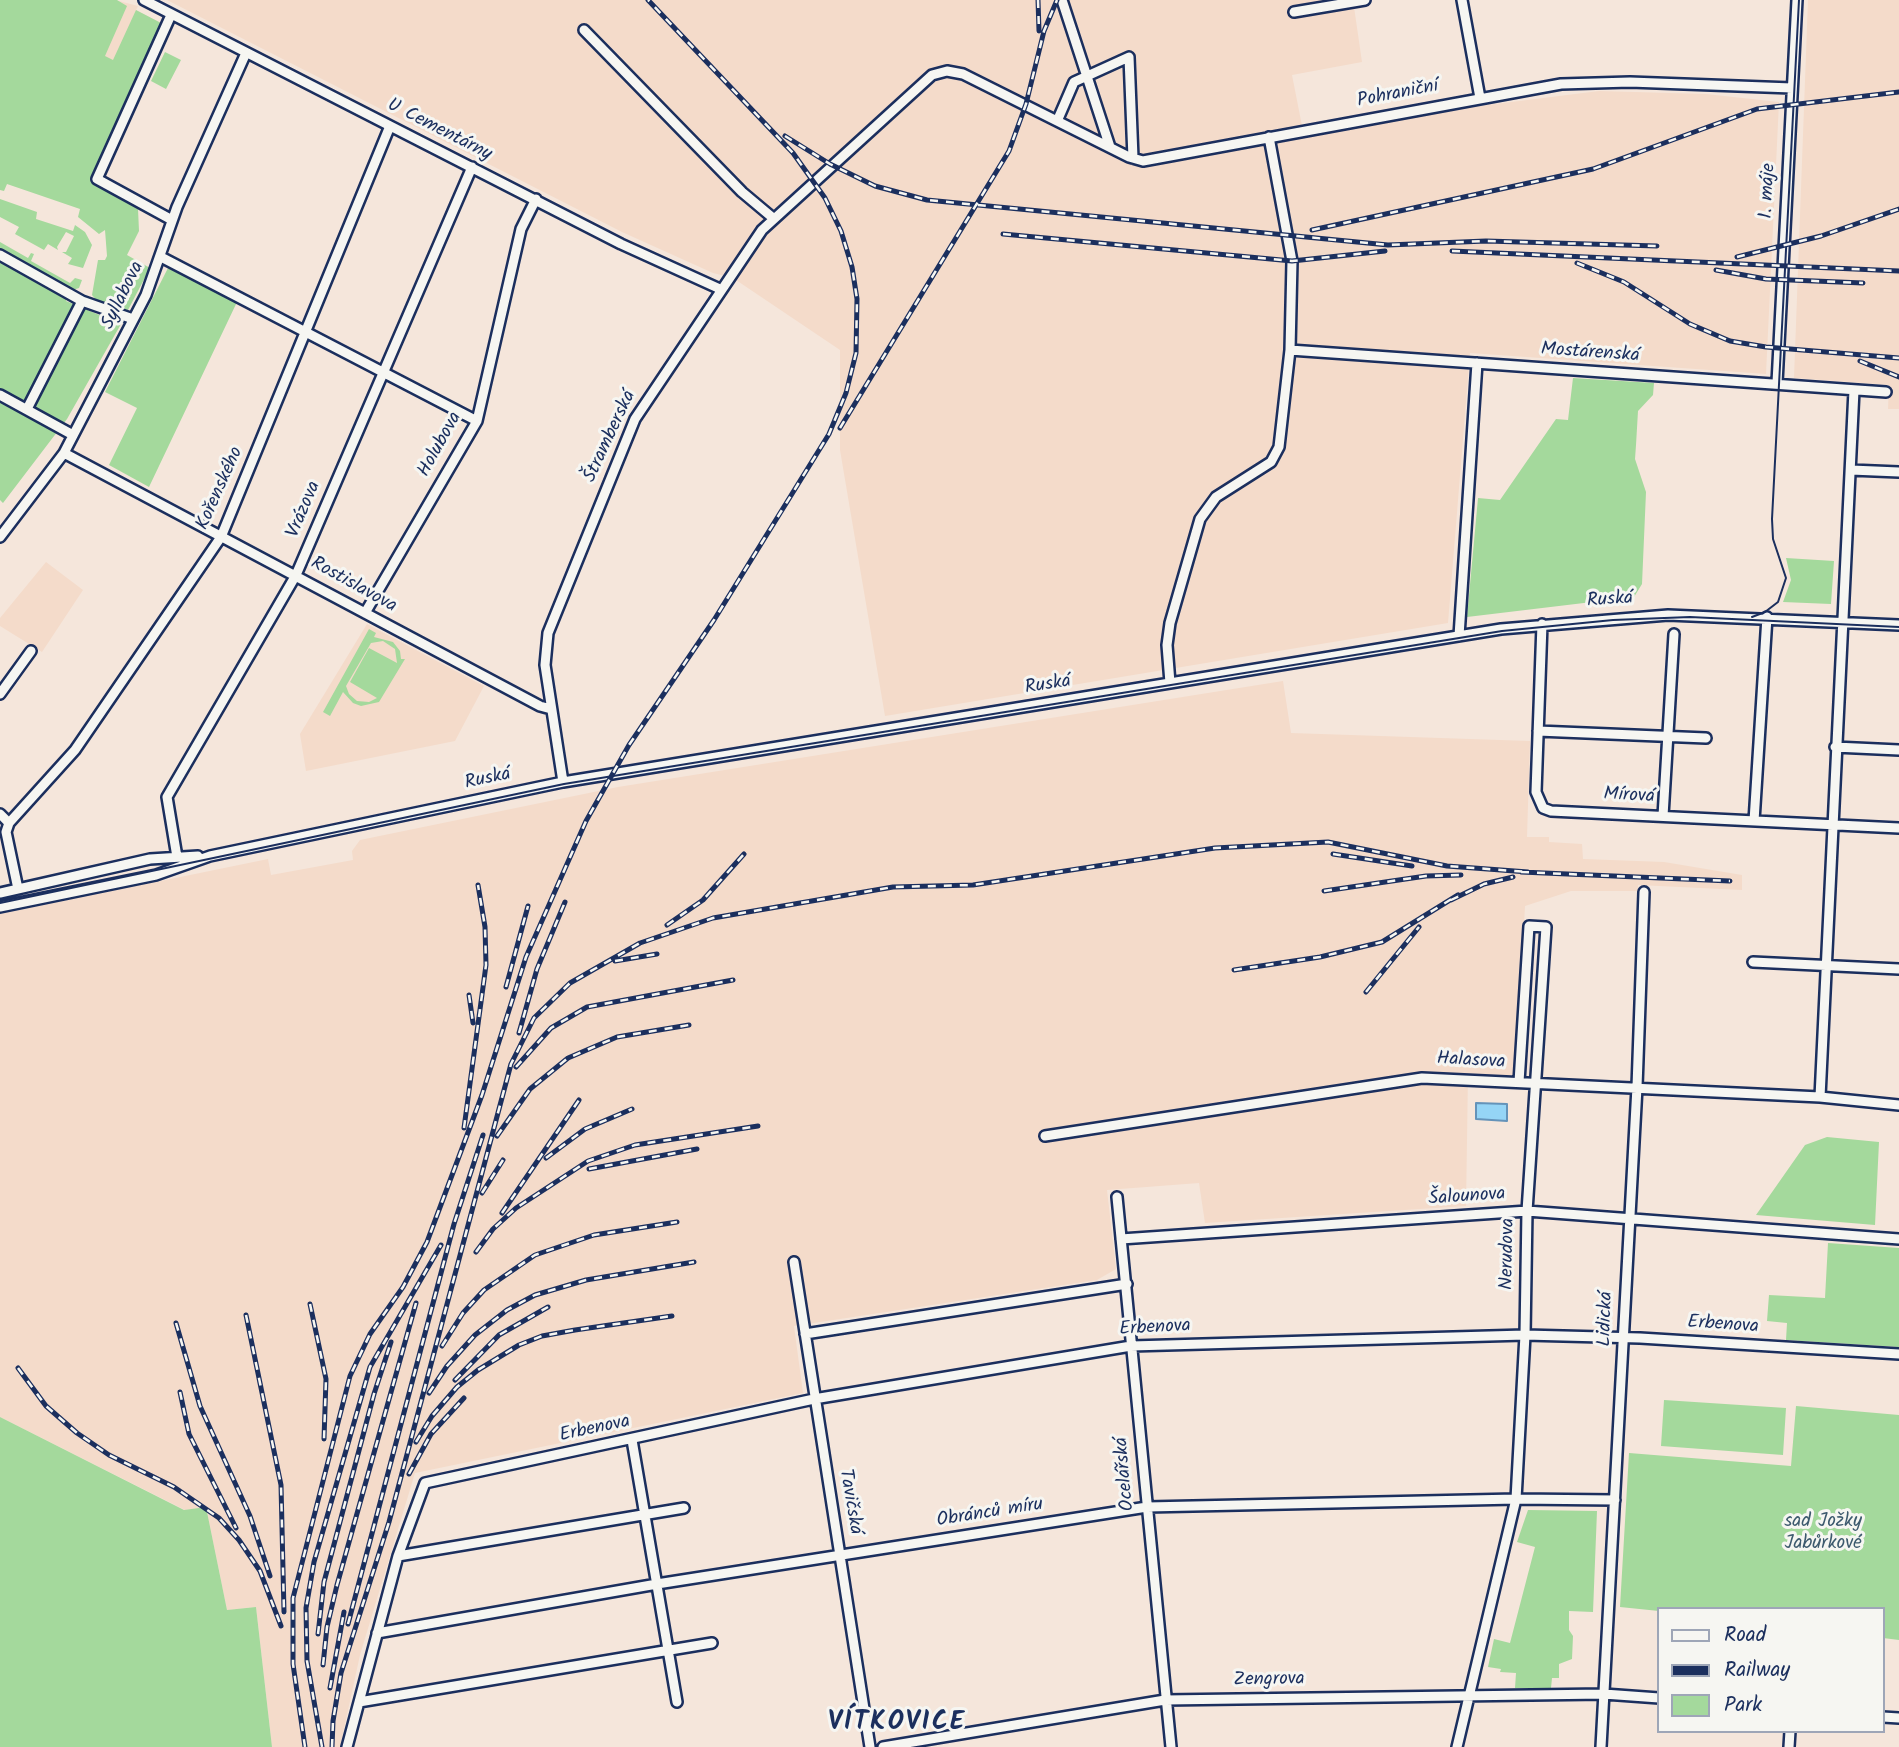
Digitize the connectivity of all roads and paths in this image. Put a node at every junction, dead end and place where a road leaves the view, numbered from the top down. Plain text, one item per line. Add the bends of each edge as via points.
1 (144, 0) edge
2 (1062, 0) edge
3 (1366, 0) edge
4 (1462, 0) edge
5 (1797, 0) edge
6 (1294, 12) dead end
7 (171, 15) junction
8 (584, 30) dead end
9 (246, 53) junction
10 (1087, 75) junction
11 (1792, 88) junction
12 (1480, 98) junction
13 (1058, 119) junction
14 (390, 126) junction
15 (1269, 137) junction
16 (1110, 147) junction
17 (1133, 158) junction
18 (835, 160) joint
19 (472, 167) junction
20 (536, 199) junction
21 (773, 218) junction
22 (172, 220) junction
23 (0, 255) edge
24 (161, 257) junction
25 (720, 289) junction
26 (82, 301) junction
27 (133, 319) junction
28 (306, 333) junction
29 (1290, 350) junction
30 (1477, 363) junction
31 (383, 373) junction
32 (1777, 383) junction
33 (1854, 390) junction
34 (1886, 392) dead end
35 (4, 397) edge
36 (27, 409) junction
37 (0, 410) edge
38 (477, 421) junction
39 (73, 435) junction
40 (64, 453) junction
41 (1851, 470) junction
42 (1899, 472) edge
43 (0, 537) edge
44 (221, 537) junction
45 (296, 575) junction
46 (365, 613) junction
47 (1767, 617) junction
48 (1842, 621) junction
49 (1542, 624) junction
50 (1899, 625) edge
51 (1674, 635) dead end
52 (1459, 636) junction
53 (31, 651) dead end
54 (1171, 683) junction
55 (0, 694) edge
56 (551, 709) junction
57 (1538, 731) junction
58 (1668, 736) junction
59 (1706, 738) dead end
60 (1835, 747) junction
61 (1899, 750) edge
62 (563, 782) junction
63 (0, 814) edge
64 (1663, 817) junction
65 (1754, 821) junction
66 (9, 823) junction
67 (1831, 825) junction
68 (1899, 828) edge
69 (210, 856) junction
70 (177, 857) junction
71 (19, 889) junction
72 (1644, 892) dead end
73 (0, 893) edge
74 (0, 907) edge
75 (1753, 962) dead end
76 (1824, 965) junction
77 (1899, 969) edge
78 (1519, 1082) junction
79 (1534, 1082) junction
80 (1637, 1087) junction
81 (1819, 1097) junction
82 (1899, 1105) edge
83 (1045, 1136) dead end
84 (1117, 1197) dead end
85 (1527, 1211) junction
86 (1629, 1217) junction
87 (1121, 1239) junction
88 (1899, 1239) edge
89 (794, 1262) dead end
90 (1127, 1284) junction
91 (804, 1334) junction
92 (1525, 1335) junction
93 (1624, 1339) junction
94 (1131, 1346) junction
95 (1899, 1354) edge
96 (814, 1399) junction
97 (632, 1440) junction
98 (1516, 1499) junction
99 (1615, 1500) junction
100 (1147, 1507) junction
101 (684, 1508) dead end
102 (645, 1514) junction
103 (840, 1555) junction
104 (398, 1556) junction
105 (657, 1584) junction
106 (377, 1633) junction
107 (712, 1643) dead end
108 (669, 1650) junction
109 (1604, 1694) junction
110 (1472, 1695) junction
111 (1658, 1698) edge
112 (1165, 1700) junction
113 (359, 1702) junction
114 (677, 1702) dead end
115 (347, 1747) edge
116 (870, 1747) edge
117 (883, 1747) edge
118 (1171, 1747) edge
119 (1457, 1747) edge
120 (1601, 1747) edge

1 - 7 street, U Cementárny
2 - 10 street
3 - 6 street
4 - 12 street
5 - 11 street, 1. máje
7 - 9 street, U Cementárny
7 - 22 street via 97,179
8 - 21 street
9 - 14 street, U Cementárny
9 - 22 street, Syllabova
10 - 13 street via 1074,82
10 - 16 street
10 - 17 street via 1129,57
11 - 12 street, Pohraniční via 1584,82
11 - 32 street, 1. máje
12 - 15 street, Pohraniční
13 - 16 street, Pohraniční
13 - 18 street, Pohraniční via 958,72 936,73
14 - 19 street, U Cementárny
14 - 28 street, Kořenského
15 - 17 street, Pohraniční via 1147,160
15 - 29 street via 1292,261
16 - 17 street, Pohraniční
18 - 21 street, Štramberská
19 - 20 street, U Cementárny
19 - 31 street, Vrázova
20 - 25 street, U Cementárny via 632,250
20 - 38 street, Holubova via 522,229
21 - 25 street, Štramberská
22 - 24 street, Syllabova
23 - 26 street
24 - 27 street, Syllabova
24 - 28 street
25 - 56 street, Štramberská via 635,419 552,618 545,655
26 - 27 street
26 - 36 street
27 - 39 street, Syllabova
28 - 31 street
28 - 44 street, Kořenského
29 - 30 street, Mostárenská
29 - 54 street via 1279,447 1271,461 1216,497 1200,519 1170,623
30 - 32 street, Mostárenská
30 - 52 street
31 - 38 street
31 - 45 street, Vrázova
32 - 33 street, Mostárenská
33 - 34 street, Mostárenská
33 - 41 street
35 - 36 street
35 - 37 street
36 - 39 street
38 - 46 street, Holubova
39 - 40 street, Syllabova
40 - 43 street, Syllabova
40 - 44 street, Rostislavova
41 - 42 street
41 - 48 street
44 - 45 street, Rostislavova
44 - 66 street, Kořenského via 75,750
45 - 46 street, Rostislavova
45 - 70 street, Vrázova via 167,796
46 - 56 street, Rostislavova
47 - 48 street, Ruská
47 - 49 street, Ruská via 1635,616
47 - 65 street
48 - 50 street, Ruská
48 - 60 street
49 - 52 street, Ruská
49 - 57 street, Mírová
51 - 58 street
52 - 54 street, Ruská
53 - 55 street
54 - 62 street, Ruská
56 - 62 street, Štramberská
57 - 58 street
57 - 64 street, Mírová via 1536,792 1543,808
58 - 59 street
58 - 64 street
60 - 61 street
60 - 67 street
62 - 69 street, Ruská
63 - 66 street
64 - 65 street, Mírová
65 - 67 street, Mírová
66 - 71 street via 6,832
67 - 68 street, Mírová
67 - 76 street
69 - 70 street, Ruská
69 - 74 street, Ruská via 156,875
70 - 71 street, Ruská
71 - 73 street, Ruská
72 - 80 street, Lidická
75 - 76 street
76 - 77 street
76 - 81 street
78 - 79 street, Halasova
78 - 79 street, Nerudova via 1529,926 1546,927
78 - 83 street, Halasova via 1422,1078
79 - 80 street, Halasova
79 - 85 street, Nerudova
80 - 81 street, Halasova
80 - 86 street, Lidická
81 - 82 street, Halasova
84 - 87 street, Ocelářská
85 - 86 street, Šalounova
85 - 87 street, Šalounova
85 - 92 street, Nerudova
86 - 88 street, Šalounova
86 - 93 street, Lidická
87 - 90 street, Ocelářská
89 - 91 street, Tavičská
90 - 91 street
90 - 94 street, Ocelářská
91 - 96 street, Tavičská
92 - 93 street, Erbenova
92 - 94 street, Erbenova
92 - 98 street, Nerudova
93 - 95 street, Erbenova
93 - 99 street, Lidická
94 - 96 street, Erbenova
94 - 100 street, Ocelářská
96 - 97 street, Erbenova
96 - 103 street, Tavičská
97 - 102 street
97 - 104 street, Erbenova via 425,1483
98 - 99 street, Obránců míru
98 - 100 street, Obránců míru
98 - 110 street, Nerudova
99 - 109 street, Lidická
100 - 103 street, Obránců míru
100 - 112 street, Ocelářská
101 - 102 street
102 - 104 street
102 - 105 street
103 - 105 street, Obránců míru
103 - 116 street, Tavičská
104 - 106 street
105 - 106 street, Obránců míru
105 - 108 street
106 - 113 street
107 - 108 street
108 - 113 street
108 - 114 street
109 - 110 street, Zengrova
109 - 111 street, Zengrova
109 - 120 street, Lidická
110 - 112 street, Zengrova
110 - 119 street, Nerudova
112 - 117 street, Zengrova
112 - 118 street, Ocelářská
113 - 115 street

